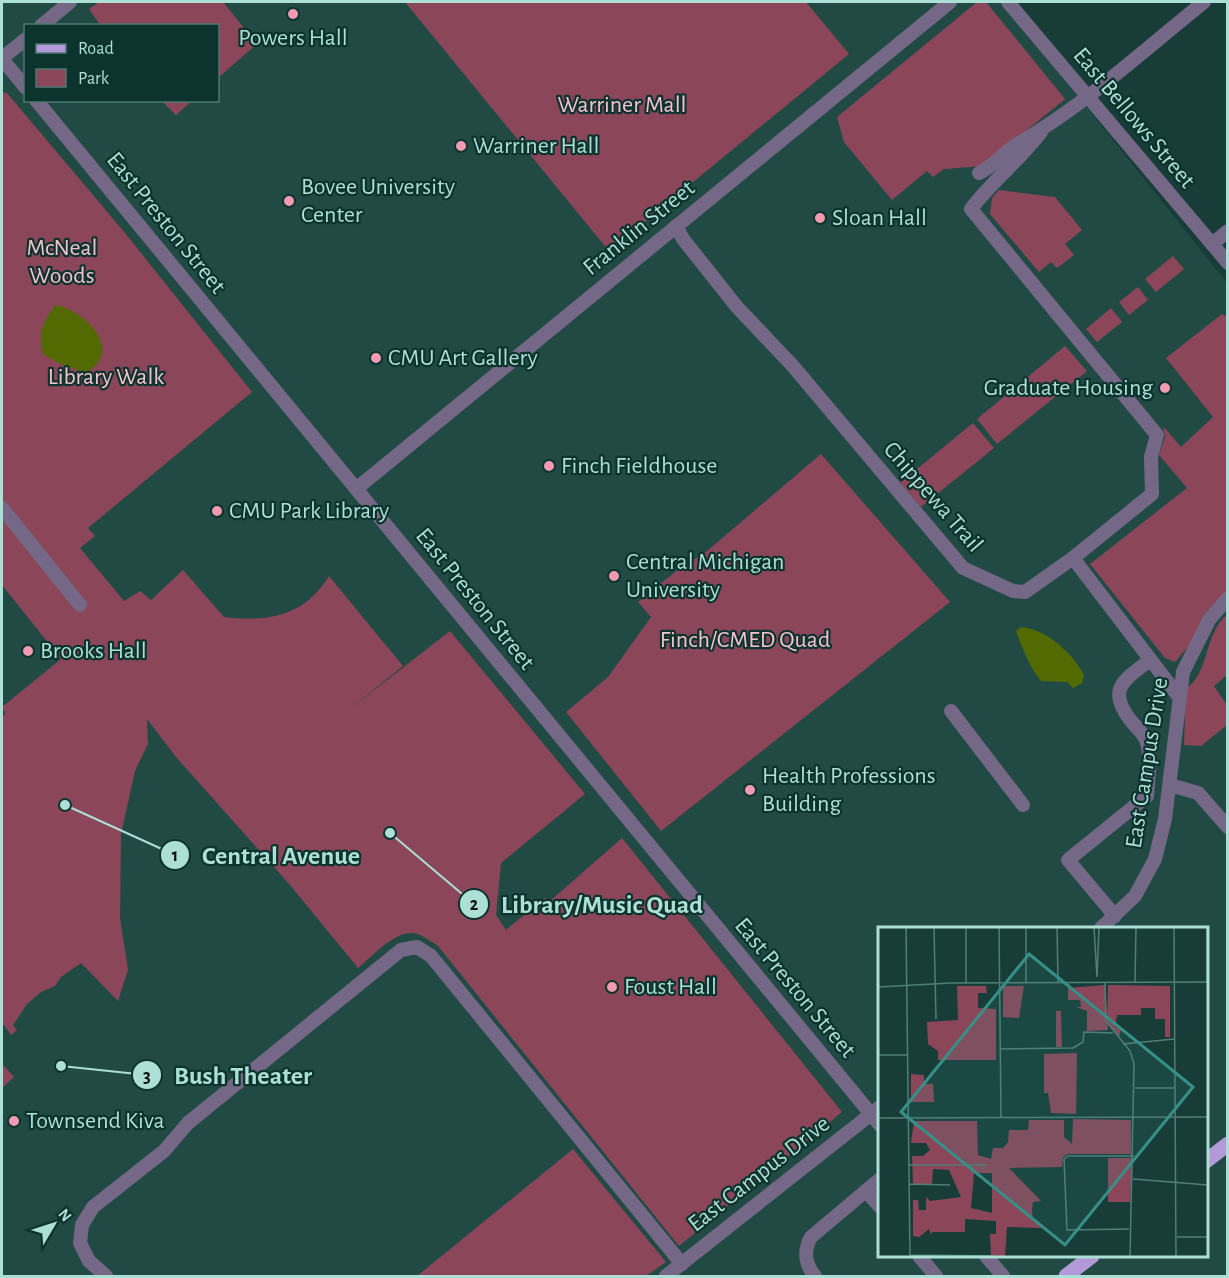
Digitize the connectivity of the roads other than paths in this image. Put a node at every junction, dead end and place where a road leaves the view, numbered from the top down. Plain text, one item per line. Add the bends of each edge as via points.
1 (70, 2) edge
2 (950, 2) edge
3 (1008, 2) edge
4 (1204, 2) edge
5 (43, 24) edge
6 (24, 41) edge
7 (2, 59) edge
8 (24, 86) edge
9 (1086, 98) junction
10 (38, 102) edge
11 (1041, 132) junction
12 (979, 174) dead end
13 (676, 226) junction
14 (1227, 231) edge
15 (1212, 244) junction
16 (1227, 263) edge
17 (356, 489) junction
18 (2, 508) edge
19 (1072, 558) junction
20 (1227, 598) edge
21 (80, 605) dead end
22 (1150, 660) junction
23 (1179, 697) junction
24 (951, 711) dead end
25 (1170, 785) junction
26 (1023, 805) dead end
27 (1227, 827) edge
28 (1115, 916) junction
29 (1102, 927) edge
30 (876, 1116) edge
31 (1227, 1144) edge
32 (1208, 1159) edge
33 (878, 1180) edge
34 (866, 1191) junction
35 (878, 1206) edge
36 (920, 1257) edge
37 (987, 1257) edge
38 (1091, 1257) edge
39 (682, 1264) junction
40 (105, 1276) edge
41 (666, 1276) edge
42 (815, 1276) edge
43 (936, 1276) edge
44 (1003, 1276) edge
45 (1066, 1276) edge

1 - 5 street
2 - 13 street, Franklin Street
3 - 9 street, East Bellows Street
4 - 9 street
6 - 7 street
7 - 8 street
9 - 11 street
9 - 15 street, East Bellows Street
10 - 17 street, East Preston Street
11 - 12 street via 1017,144
11 - 19 street via 971,209 1157,435 1152,457 1152,494
13 - 17 street, Franklin Street
13 - 19 street, Chippewa Trail via 737,307 792,365 957,564 1013,591 1025,592
14 - 15 street
15 - 16 street, East Bellows Street
17 - 30 street, East Preston Street
18 - 21 street
19 - 22 street
20 - 23 street, East Campus Drive via 1193,649 1183,672
22 - 23 street
22 - 28 street via 1124,680 1118,699 1146,740 1147,796 1068,860
23 - 25 street, East Campus Drive
24 - 26 street
25 - 27 street via 1198,793
25 - 28 street, East Campus Drive via 1155,859 1135,896
28 - 29 street, East Campus Drive
30 - 39 street, East Campus Drive
31 - 32 main road
33 - 34 street
34 - 35 street
34 - 42 street via 811,1237 806,1256
36 - 43 street
37 - 44 street
38 - 45 main road
39 - 40 street via 431,956 413,947 401,950 359,982 188,1123 159,1155 86,1215 80,1243 89,1261
39 - 41 street, East Campus Drive

